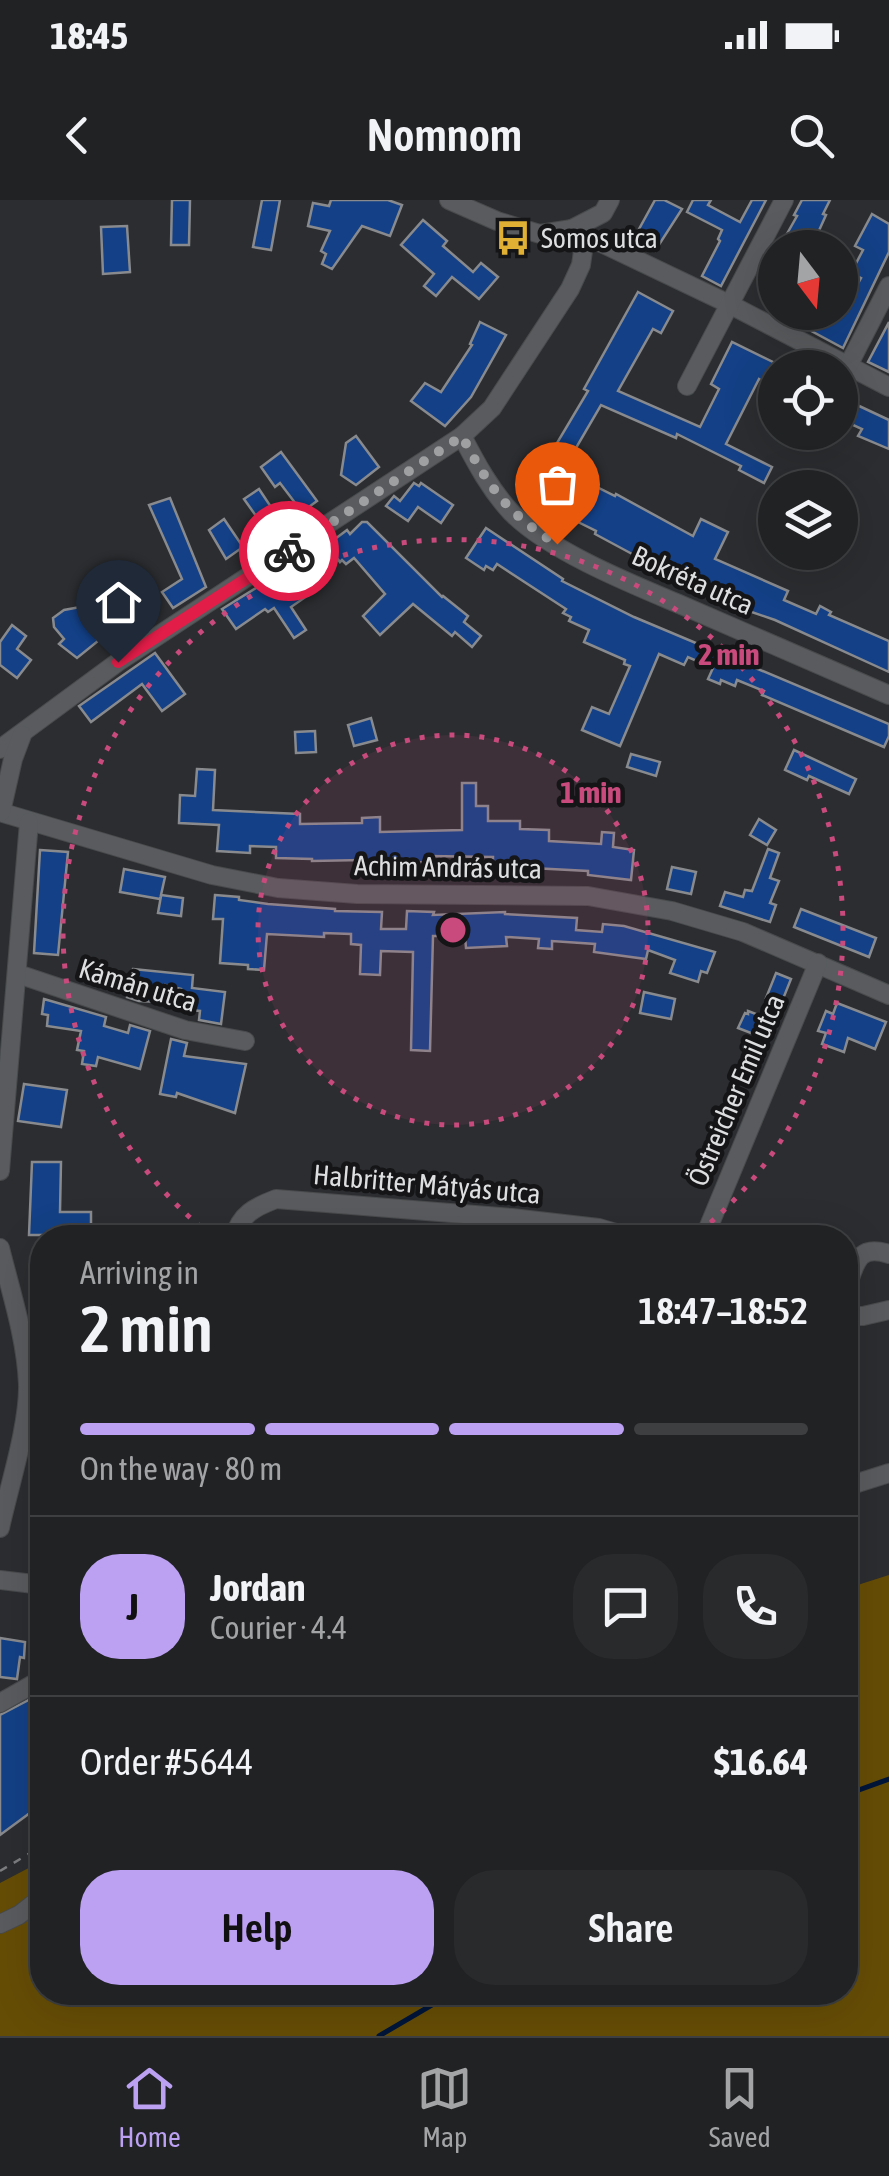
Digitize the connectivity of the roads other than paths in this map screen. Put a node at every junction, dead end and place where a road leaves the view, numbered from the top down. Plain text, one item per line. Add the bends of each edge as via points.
1 (449, 200) edge
2 (610, 200) edge
3 (784, 200) edge
4 (579, 234) junction
5 (889, 286) edge
6 (729, 304) junction
7 (817, 350) edge
8 (856, 350) edge
9 (858, 371) edge
10 (686, 386) dead end
11 (889, 387) edge
12 (462, 436) junction
13 (889, 695) edge
14 (24, 732) junction
15 (0, 750) edge
16 (1, 812) edge
17 (28, 822) junction
18 (818, 963) junction
19 (18, 974) junction
20 (889, 995) edge
21 (245, 1041) dead end
22 (0, 1171) edge
23 (238, 1225) edge
24 (573, 1225) edge
25 (709, 1225) edge
26 (0, 1248) edge
27 (889, 1254) edge
28 (858, 1259) edge
29 (889, 1310) edge
30 (858, 1316) edge
31 (889, 1473) edge
32 (858, 1484) edge
33 (0, 1528) edge
34 (0, 1580) edge
35 (30, 1584) edge
36 (30, 1686) edge
37 (0, 1703) edge
38 (30, 1906) edge
39 (0, 1924) edge

1 - 4 street via 540,234
2 - 4 street
3 - 6 street
4 - 6 street
4 - 12 street via 580,265 570,289 492,408
5 - 8 street
6 - 7 street
6 - 10 street
9 - 11 street
12 - 13 street, Bokréta utca via 497,494 532,530 640,588
12 - 14 street via 118,662
14 - 15 street
14 - 16 street
16 - 17 street, Achim András utca
17 - 18 street, Achim András utca via 278,888 588,896 690,916
17 - 19 street
18 - 20 street, Achim András utca
18 - 25 street, Östreicher Emil utca
19 - 21 street, Kámán utca via 184,1030
19 - 22 street
23 - 24 street, Halbritter Mátyás utca via 246,1213 276,1199
26 - 33 street via 28,1386
27 - 28 street via 867,1251
29 - 30 street
31 - 32 street
34 - 35 street
36 - 37 street
38 - 39 street

